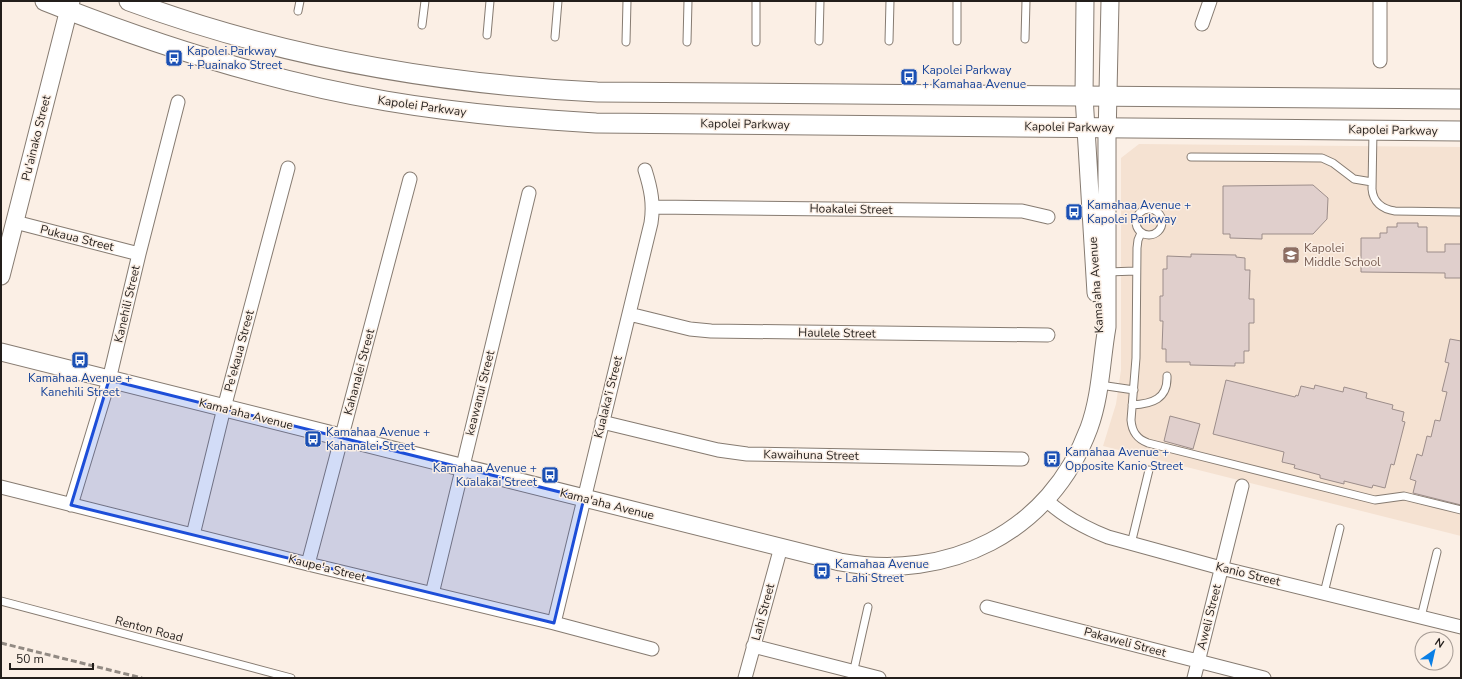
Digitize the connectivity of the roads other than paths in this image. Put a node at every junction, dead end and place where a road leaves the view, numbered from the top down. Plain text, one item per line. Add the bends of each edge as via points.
1 (44, 1) edge
2 (129, 1) edge
3 (300, 1) edge
4 (425, 1) edge
5 (490, 1) edge
6 (558, 1) edge
7 (627, 1) edge
8 (688, 1) edge
9 (756, 1) edge
10 (820, 1) edge
11 (890, 1) edge
12 (957, 1) edge
13 (1026, 1) edge
14 (1085, 1) edge
15 (1110, 1) edge
16 (1210, 1) edge
17 (1380, 1) edge
18 (69, 6) edge
19 (298, 11) dead end
20 (1202, 24) dead end
21 (422, 25) dead end
22 (487, 36) dead end
23 (555, 37) dead end
24 (1025, 39) dead end
25 (820, 41) dead end
26 (889, 41) dead end
27 (956, 41) dead end
28 (626, 42) dead end
29 (687, 42) dead end
30 (756, 42) dead end
31 (1380, 61) dead end
32 (1084, 96) junction
33 (1108, 96) junction
34 (1461, 99) edge
35 (178, 102) dead end
36 (1085, 127) junction
37 (1108, 127) junction
38 (1373, 130) junction
39 (1461, 131) edge
40 (1191, 157) dead end
41 (288, 168) dead end
42 (645, 170) dead end
43 (410, 179) dead end
44 (1372, 182) junction
45 (529, 193) dead end
46 (653, 207) junction
47 (1461, 212) edge
48 (1048, 217) dead end
49 (15, 222) junction
50 (1141, 233) dead end
51 (139, 254) junction
52 (1136, 271) junction
53 (1101, 272) junction
54 (1, 276) edge
55 (629, 314) junction
56 (1048, 335) dead end
57 (1, 352) edge
58 (1167, 376) dead end
59 (109, 380) junction
60 (1100, 385) junction
61 (1134, 390) junction
62 (1132, 406) junction
63 (224, 408) junction
64 (602, 422) junction
65 (342, 438) junction
66 (1022, 459) dead end
67 (462, 468) junction
68 (1149, 470) dead end
69 (1242, 486) dead end
70 (1, 487) edge
71 (584, 498) junction
72 (1045, 499) junction
73 (71, 505) junction
74 (1461, 510) edge
75 (1340, 528) dead end
76 (193, 535) junction
77 (1130, 544) junction
78 (781, 547) junction
79 (1437, 552) dead end
80 (308, 564) junction
81 (1221, 568) junction
82 (1324, 593) junction
83 (432, 594) junction
84 (1, 601) edge
85 (868, 607) dead end
86 (987, 607) dead end
87 (1421, 617) junction
88 (554, 623) junction
89 (1461, 627) edge
90 (753, 646) junction
91 (652, 649) dead end
92 (1198, 661) junction
93 (852, 675) edge
94 (291, 678) edge
95 (745, 678) edge
96 (879, 678) edge
97 (1194, 678) edge
98 (1264, 678) edge

1 - 18 main road, Kapolei Parkway
2 - 32 main road via 191,22 288,49 390,70 493,84 597,92
3 - 19 lane
4 - 21 lane
5 - 22 lane
6 - 23 lane
7 - 28 lane
8 - 29 lane
9 - 30 lane
10 - 25 lane
11 - 26 lane
12 - 27 lane
13 - 24 lane
14 - 32 street, Kama'aha Avenue
15 - 33 street, Kama'aha Avenue
16 - 20 street
17 - 31 street
18 - 36 main road, Kapolei Parkway via 135,36 281,79 385,101 490,115 596,122
18 - 49 street, Pu'ainako Street
32 - 33 main road
32 - 36 street, Kama'aha Avenue
33 - 34 main road
33 - 37 street, Kama'aha Avenue
35 - 51 street, Kanehili Street
36 - 37 main road, Kapolei Parkway
36 - 53 street, Kama'aha Avenue
37 - 38 main road, Kapolei Parkway
37 - 53 street, Kama'aha Avenue
38 - 39 main road, Kapolei Parkway
38 - 44 lane
40 - 44 lane via 1322,158 1354,179
41 - 63 street, Pe'ekaua Street
42 - 46 street, Kualaka'i Street
43 - 65 street, Kahanalei Street
44 - 47 lane via 1374,198 1389,210
45 - 67 street, keawanui Street
46 - 48 street, Hoakalei Street via 1022,211
46 - 55 street, Kualaka'i Street
49 - 51 street, Pukaua Street
49 - 54 street, Pu'ainako Street
50 - 52 lane via 1137,244
51 - 59 street, Kanehili Street
52 - 53 lane
52 - 61 lane
53 - 60 street, Kama'aha Avenue via 1106,327
55 - 56 street, Haulele Street via 690,329 711,331
55 - 64 street, Kualaka'i Street
57 - 59 street, Kama'aha Avenue
58 - 62 lane via 1166,386 1158,399 1148,404
59 - 63 street, Kama'aha Avenue
59 - 73 street, Kanehili Street
60 - 61 lane
60 - 72 street, Kama'aha Avenue via 1095,409 1082,445 1064,477
61 - 62 lane
62 - 74 lane via 1131,420 1134,432 1137,437 1148,443 1375,500 1404,496
63 - 65 street, Kama'aha Avenue
63 - 76 street, Pe'ekaua Street
64 - 66 street, Kawaihuna Street via 718,450 747,454
64 - 71 street, Kualaka'i Street
65 - 67 street, Kama'aha Avenue
65 - 80 street, Kahanalei Street
67 - 71 street, Kama'aha Avenue
67 - 83 street, keawanui Street
68 - 77 lane
69 - 81 street, Aweli Street
70 - 73 street, Kaupe'a Street
71 - 78 street, Kama'aha Avenue
71 - 88 street, Kualaka'i Street
72 - 77 street, Kanio Street via 1085,528
72 - 78 street, Kama'aha Avenue via 1025,518 995,539 963,554 929,564 893,567 858,565
73 - 76 street, Kaupe'a Street
75 - 82 lane
76 - 80 street, Kaupe'a Street
77 - 81 street, Kanio Street
78 - 90 street, Lahi Street
79 - 87 lane
80 - 83 street, Kaupe'a Street
81 - 82 street, Kanio Street
81 - 92 street, Aweli Street
82 - 87 street, Kanio Street
83 - 88 street, Kaupe'a Street
84 - 94 lane, Renton Road
85 - 93 lane
86 - 92 street, Pakaweli Street
87 - 89 street, Kanio Street
88 - 91 street, Kaupe'a Street
90 - 93 street
90 - 95 street, Lahi Street
92 - 97 street, Aweli Street
92 - 98 street, Pakaweli Street
93 - 96 street

